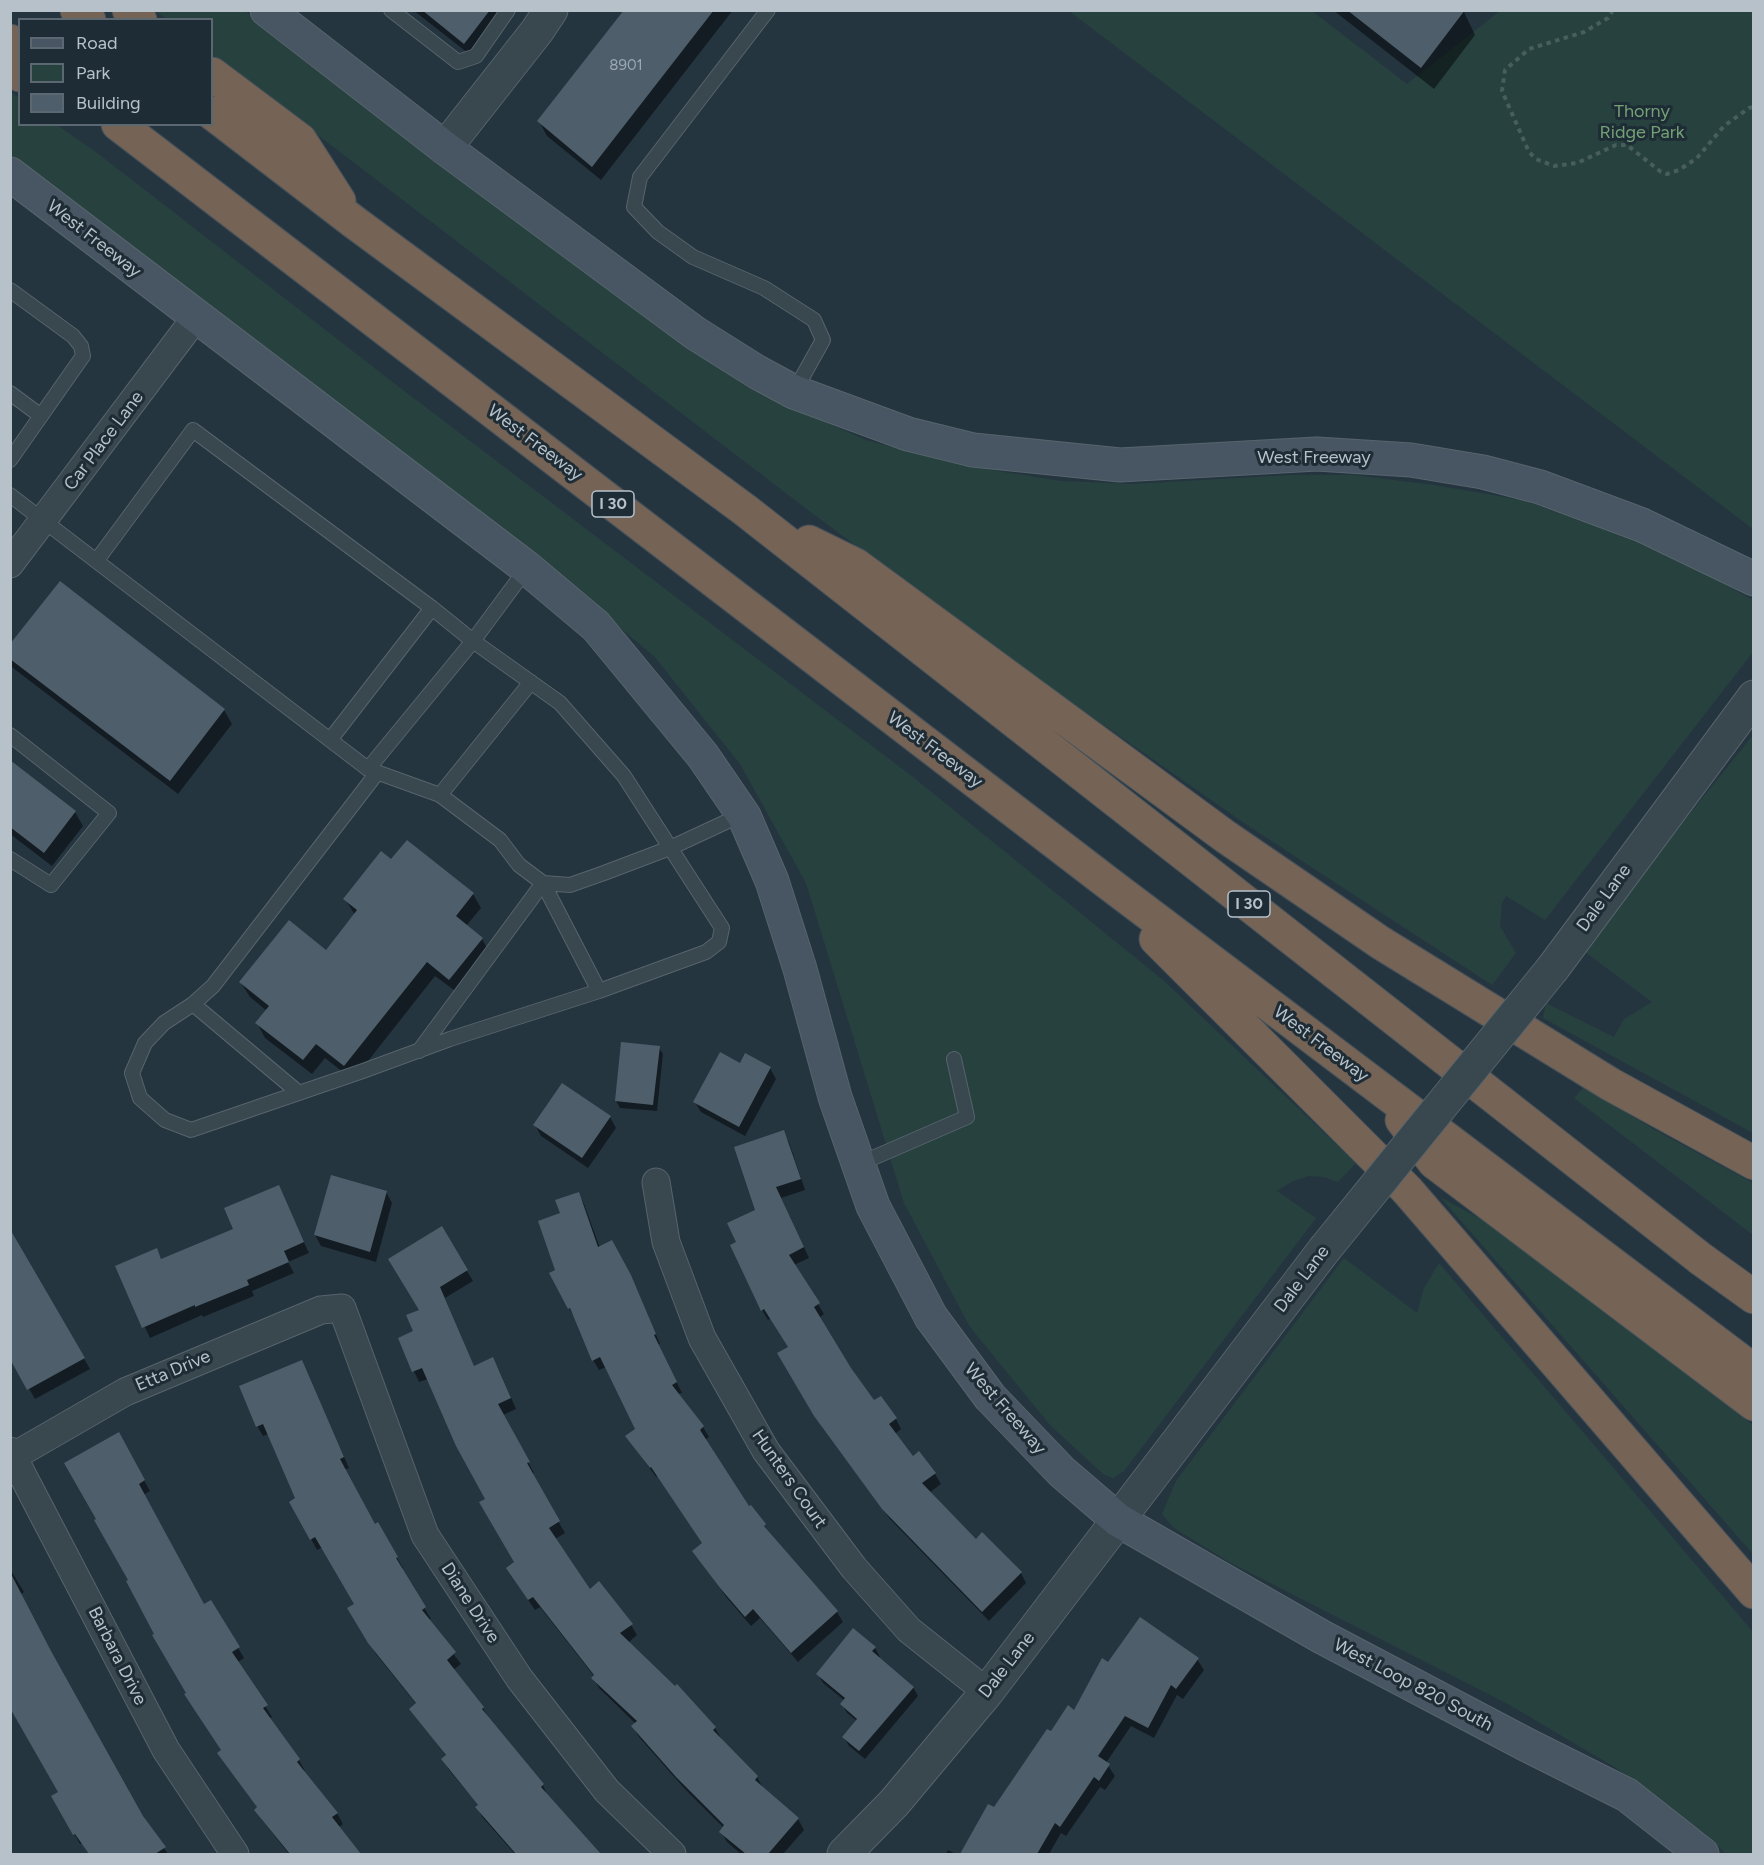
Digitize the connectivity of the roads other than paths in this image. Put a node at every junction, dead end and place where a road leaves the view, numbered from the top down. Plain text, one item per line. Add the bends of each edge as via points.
1 (391, 10) edge
2 (508, 10) edge
3 (551, 10) edge
4 (768, 10) edge
5 (283, 15) edge
6 (213, 75) edge
7 (213, 114) edge
8 (121, 126) edge
9 (445, 148) junction
10 (10, 174) edge
11 (354, 222) junction
12 (10, 290) edge
13 (196, 317) junction
14 (794, 392) junction
15 (10, 393) edge
16 (41, 416) junction
17 (10, 460) edge
18 (10, 495) edge
19 (745, 510) junction
20 (44, 521) junction
21 (97, 560) junction
22 (10, 564) edge
23 (527, 568) junction
24 (1754, 579) edge
25 (432, 608) junction
26 (473, 641) junction
27 (531, 682) junction
28 (1754, 697) edge
29 (10, 735) edge
30 (330, 740) junction
31 (373, 771) junction
32 (440, 795) junction
33 (743, 813) junction
34 (670, 848) junction
35 (10, 859) edge
36 (543, 883) junction
37 (1108, 883) junction
38 (599, 991) junction
39 (193, 1004) junction
40 (418, 1051) junction
41 (954, 1059) dead end
42 (1371, 1081) junction
43 (298, 1093) junction
44 (1754, 1163) edge
45 (859, 1164) junction
46 (656, 1182) dead end
47 (1754, 1297) edge
48 (342, 1308) joint
49 (1754, 1371) edge
50 (1754, 1404) edge
51 (12, 1454) edge
52 (1118, 1520) junction
53 (1754, 1592) edge
54 (987, 1692) junction
55 (234, 1854) edge
56 (672, 1854) edge
57 (844, 1854) edge
58 (1702, 1854) edge

1 - 2 lane via 458,62 476,56
3 - 9 street
4 - 14 lane via 640,177 634,207 658,232 693,257 764,288 814,320 823,340
5 - 9 main road, West Freeway
6 - 11 highway via 300,140
7 - 11 highway, I 30
8 - 37 highway, West Freeway / I 30
9 - 14 main road, West Freeway via 695,333
10 - 13 main road, West Freeway
11 - 19 highway, I 30
12 - 16 lane via 81,346 83,356
13 - 20 street, Car Place Lane
13 - 23 main road, West Freeway
14 - 24 main road, West Freeway via 908,434 973,450 1120,465 1317,454 1411,460 1483,472 1540,487 1642,525
15 - 16 lane
16 - 17 lane
18 - 20 lane
19 - 44 highway via 856,565 1226,837 1381,943 1610,1084
19 - 47 highway, I 30
20 - 21 lane
20 - 22 street, Car Place Lane
21 - 25 lane via 193,430
21 - 30 lane
23 - 26 lane
23 - 33 main road, West Freeway via 596,626 703,756
25 - 26 lane
25 - 30 lane
26 - 27 lane
26 - 31 lane
27 - 32 lane
27 - 34 lane via 560,703 624,776
28 - 52 street, Dale Lane, bridge via 1553,968 1324,1250
29 - 35 lane via 109,813 51,885
30 - 31 lane
31 - 32 lane
31 - 39 lane via 213,986
32 - 36 lane via 500,840 519,865
33 - 34 lane
33 - 45 main road, West Freeway via 772,881
34 - 36 lane via 570,885
34 - 38 lane via 723,928 719,942 705,952
36 - 38 lane
36 - 40 lane
37 - 42 highway, West Freeway / I 30
37 - 53 highway via 1169,953 1407,1190
38 - 40 lane
39 - 43 lane
39 - 43 lane via 164,1023 145,1043 132,1073 140,1098 165,1120 191,1130
40 - 43 lane
41 - 45 lane via 968,1117
42 - 49 highway, West Freeway / I 30
42 - 50 highway via 1434,1161
45 - 52 main road, West Freeway via 873,1206 937,1326 990,1397 1062,1472
46 - 54 street, Hunters Court via 666,1242 702,1338 766,1451 854,1568 909,1630
48 - 51 street, Etta Drive via 321,1310 125,1392
48 - 56 street, Diane Drive via 425,1535 519,1678 607,1791
51 - 55 street, Barbara Drive via 166,1750
52 - 54 street, Dale Lane
52 - 58 main road, West Loop 820 South via 1322,1637 1627,1795
54 - 57 street, Dale Lane via 894,1803

